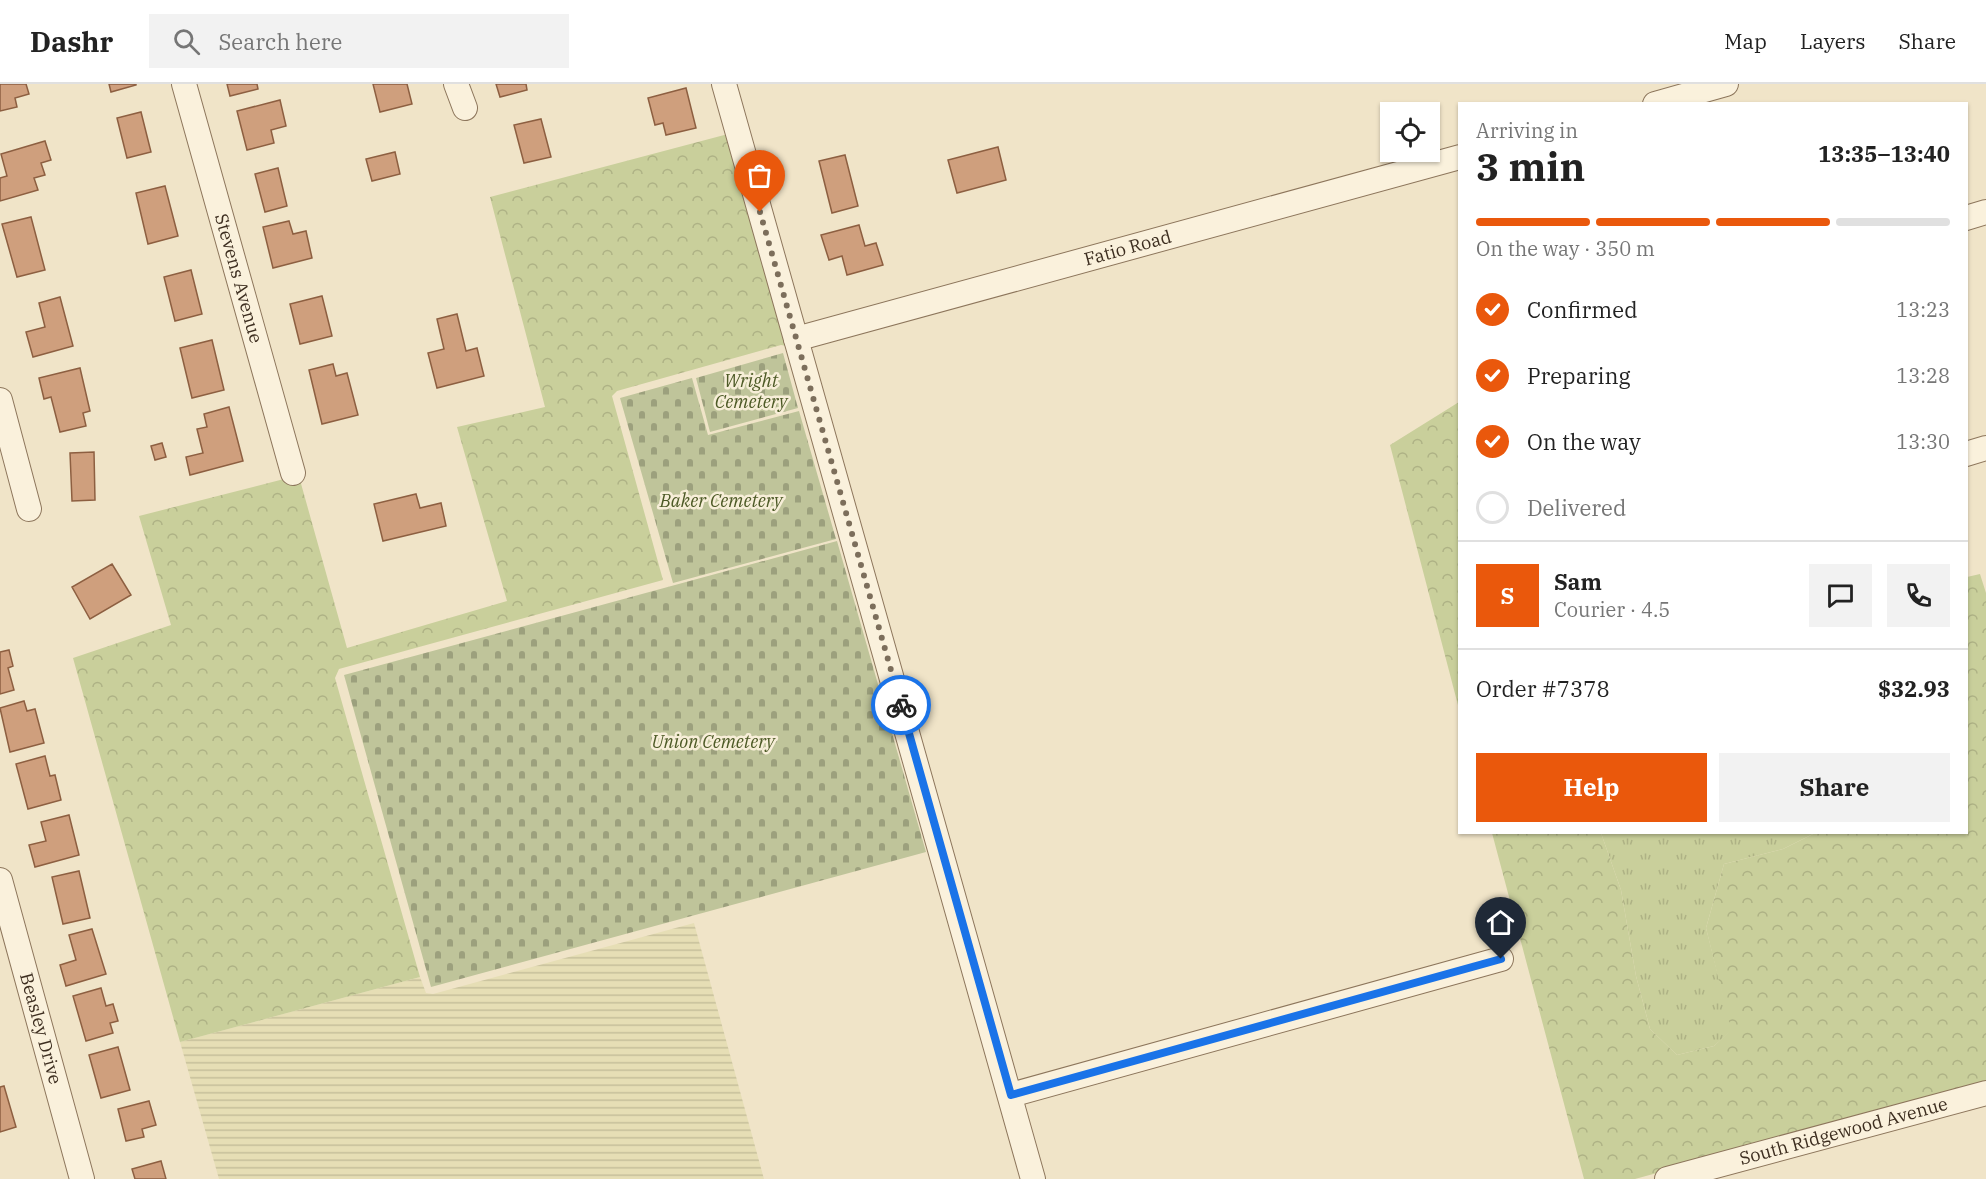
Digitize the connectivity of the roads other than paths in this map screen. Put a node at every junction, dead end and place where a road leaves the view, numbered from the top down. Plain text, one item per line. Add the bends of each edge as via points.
1 (184, 84) edge
2 (456, 84) edge
3 (724, 84) edge
4 (1726, 84) edge
5 (1662, 102) edge
6 (465, 108) dead end
7 (1458, 158) edge
8 (1986, 212) edge
9 (1968, 217) edge
10 (795, 339) junction
11 (0, 400) edge
12 (1986, 448) edge
13 (1968, 453) edge
14 (293, 473) dead end
15 (29, 509) dead end
16 (0, 880) edge
17 (1501, 959) dead end
18 (1986, 1093) edge
19 (1011, 1095) junction
20 (1698, 1175) edge
21 (82, 1179) edge
22 (1033, 1179) edge
23 (1667, 1179) edge

1 - 14 street, Stevens Avenue
2 - 6 street
3 - 10 street
4 - 5 street
7 - 10 street, Fatio Road
8 - 9 street
10 - 19 street
11 - 15 street
12 - 13 street
16 - 21 street, Beasley Drive
17 - 19 street
18 - 20 street, South Ridgewood Avenue
19 - 22 street
20 - 23 street, South Ridgewood Avenue

